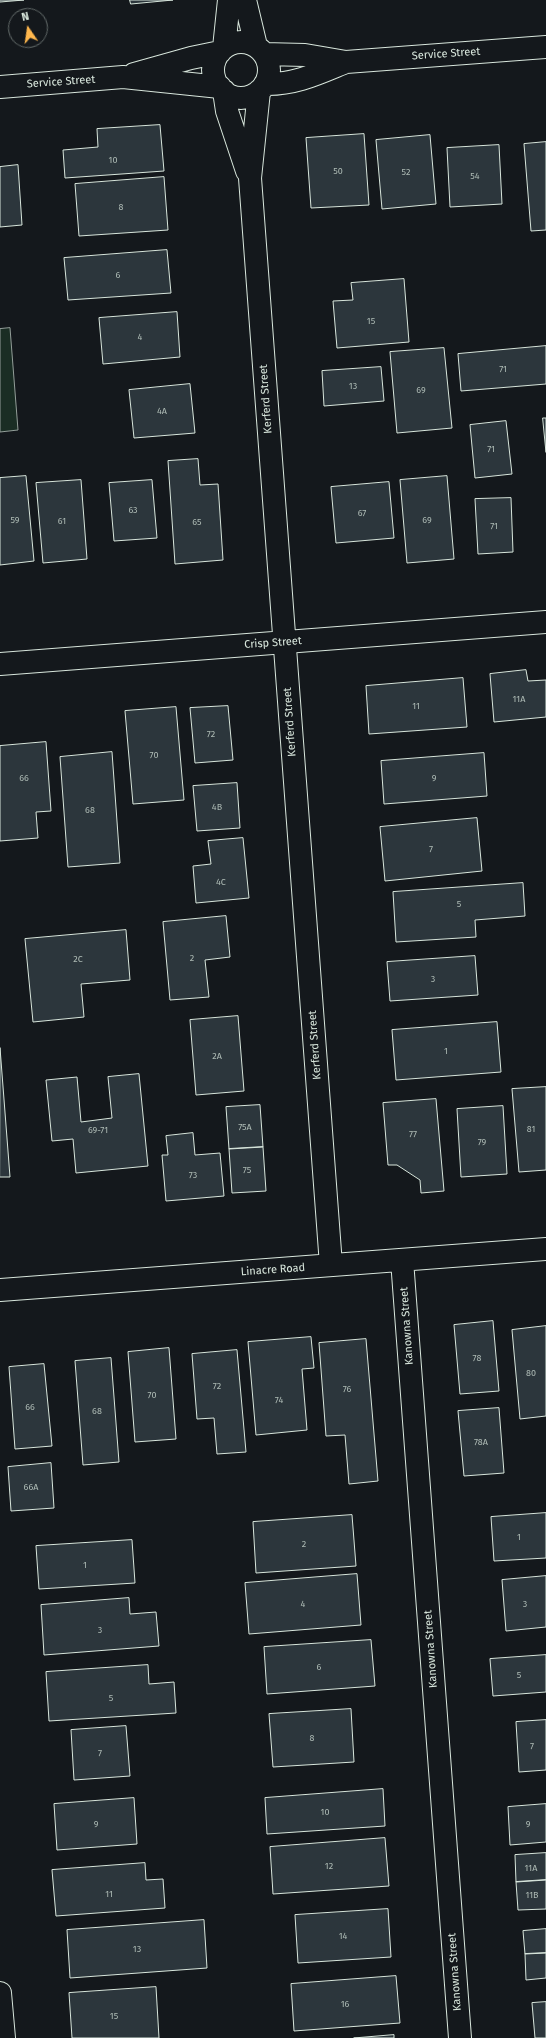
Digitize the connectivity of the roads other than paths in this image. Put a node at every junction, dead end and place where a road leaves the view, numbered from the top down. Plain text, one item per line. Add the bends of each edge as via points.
1 (229, 0) edge
2 (245, 0) edge
3 (546, 47) edge
4 (222, 50) junction
5 (260, 50) junction
6 (346, 62) junction
7 (123, 77) junction
8 (0, 87) edge
9 (262, 87) junction
10 (222, 89) junction
11 (250, 178) junction
12 (546, 622) edge
13 (285, 642) junction
14 (0, 664) edge
15 (546, 1249) edge
16 (402, 1260) junction
17 (331, 1265) junction
18 (0, 1290) edge
19 (0, 1993) edge
20 (4, 2038) edge
21 (460, 2038) edge

1 - 4 street
2 - 5 street
3 - 6 street, Service Street
4 - 5 street via 240,42 248,43
4 - 7 street, Service Street
4 - 10 street via 216,58 214,74
5 - 6 street, Service Street via 305,54
5 - 9 street via 269,69
6 - 9 street, Service Street via 302,80
7 - 8 street, Service Street
7 - 10 street, Service Street
9 - 10 street via 245,97 237,97
9 - 11 street, Kerferd Street
10 - 11 street, Kerferd Street
11 - 13 street, Kerferd Street
12 - 13 street, Crisp Street
13 - 14 street, Crisp Street
13 - 17 street, Kerferd Street
15 - 16 street, Linacre Road
16 - 17 street, Linacre Road
16 - 21 street, Kanowna Street
17 - 18 street, Linacre Road
19 - 20 street

